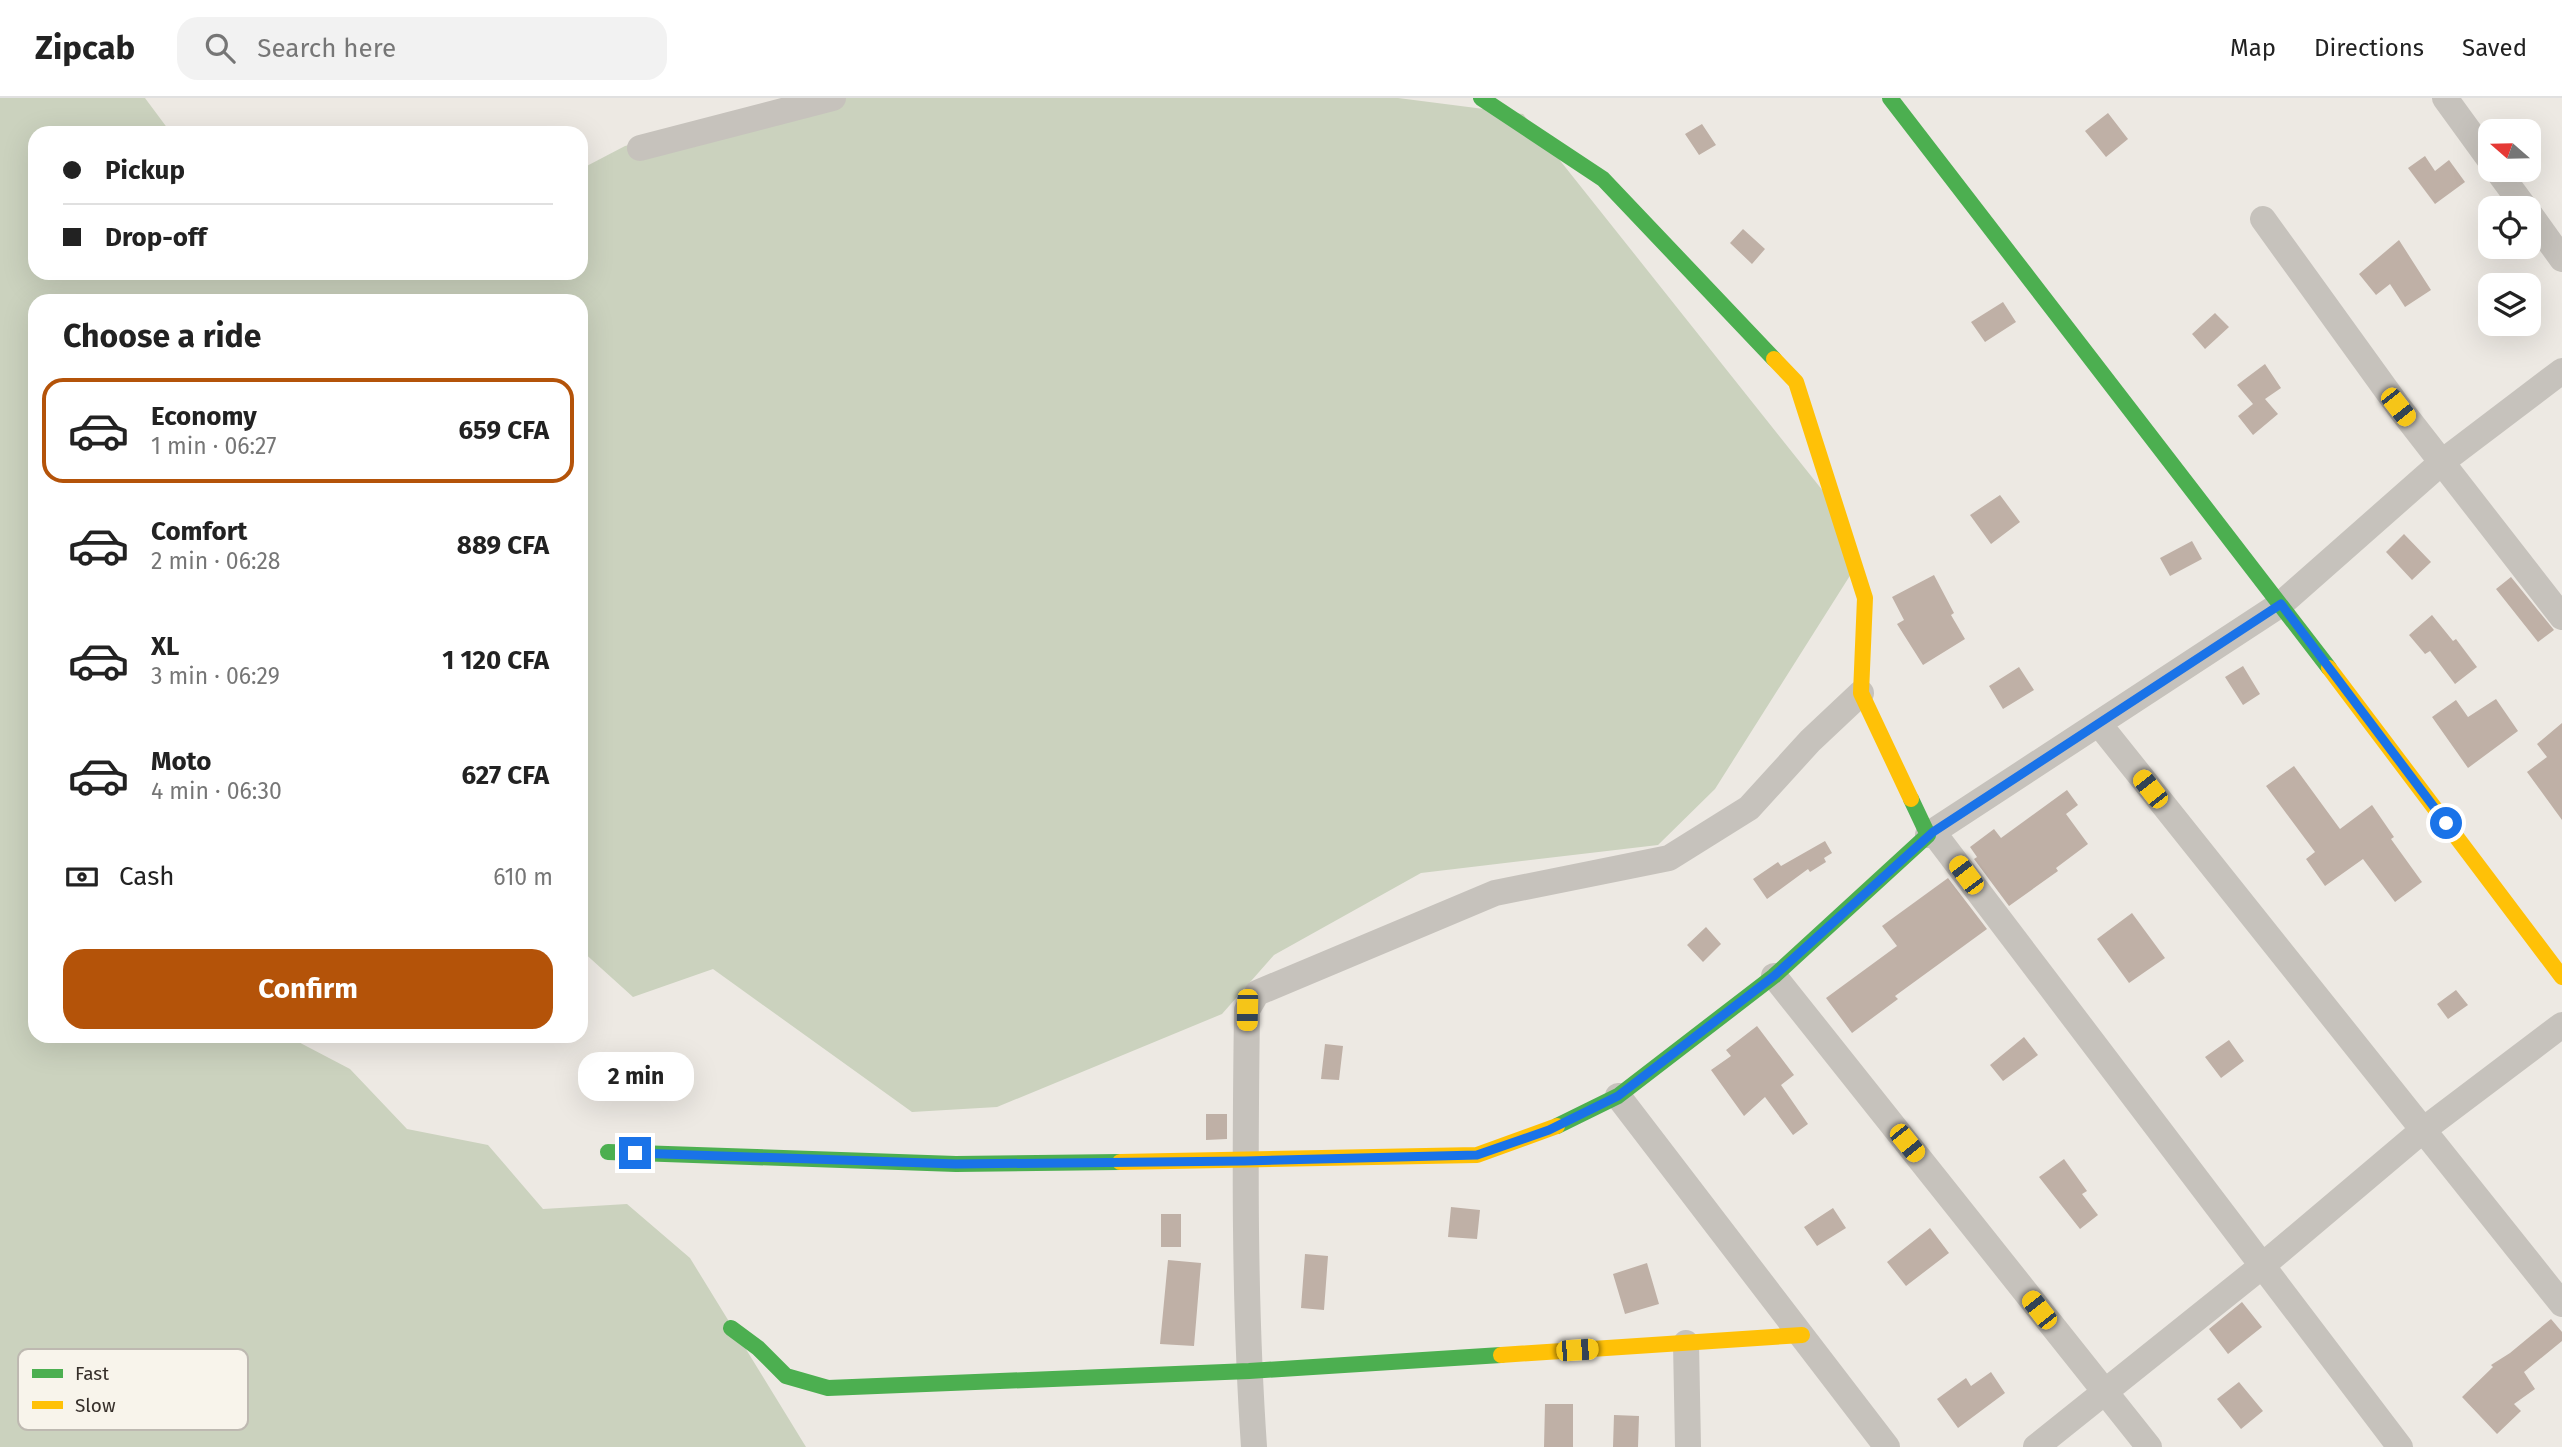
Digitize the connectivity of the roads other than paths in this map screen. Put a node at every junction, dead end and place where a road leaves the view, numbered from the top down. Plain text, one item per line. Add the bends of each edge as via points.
1 (833, 98) edge
2 (1481, 98) edge
3 (1889, 98) edge
4 (2445, 98) edge
5 (2478, 143) edge
6 (640, 148) dead end
7 (2263, 219) dead end
8 (2541, 230) edge
9 (2562, 259) edge
10 (2562, 372) edge
11 (2442, 462) junction
12 (2281, 604) junction
13 (2562, 617) edge
14 (1861, 693) junction
15 (2099, 724) junction
16 (1930, 833) junction
17 (1774, 976) junction
18 (2562, 977) edge
19 (2562, 1025) edge
20 (1618, 1096) junction
21 (2423, 1130) junction
22 (608, 1152) dead end
23 (1245, 1161) junction
24 (2262, 1266) junction
25 (2562, 1304) edge
26 (731, 1328) dead end
27 (1802, 1335) junction
28 (1686, 1343) junction
29 (1249, 1371) junction
30 (2106, 1394) junction
31 (1254, 1447) edge
32 (1688, 1447) edge
33 (1887, 1447) edge
34 (2036, 1447) edge
35 (2149, 1447) edge
36 (2400, 1447) edge

1 - 6 street
2 - 14 street via 1603,179 1796,382 1864,598
3 - 12 street
4 - 5 street
7 - 11 street
8 - 9 street
10 - 11 street
11 - 12 street
11 - 13 street
12 - 15 street
12 - 18 street
14 - 16 street
14 - 23 street via 1749,808 1669,858 1494,893 1257,993 1247,1010
15 - 16 street
15 - 21 street
16 - 17 street
16 - 24 street
17 - 20 street
17 - 30 street
19 - 21 street
20 - 23 street via 1549,1130 1477,1155
20 - 27 street
21 - 24 street
21 - 25 street
22 - 23 street via 956,1164
23 - 29 street
24 - 30 street
24 - 36 street
26 - 29 street via 786,1376 828,1388
27 - 28 street
27 - 33 street
28 - 29 street
28 - 32 street
29 - 31 street
30 - 34 street
30 - 35 street

